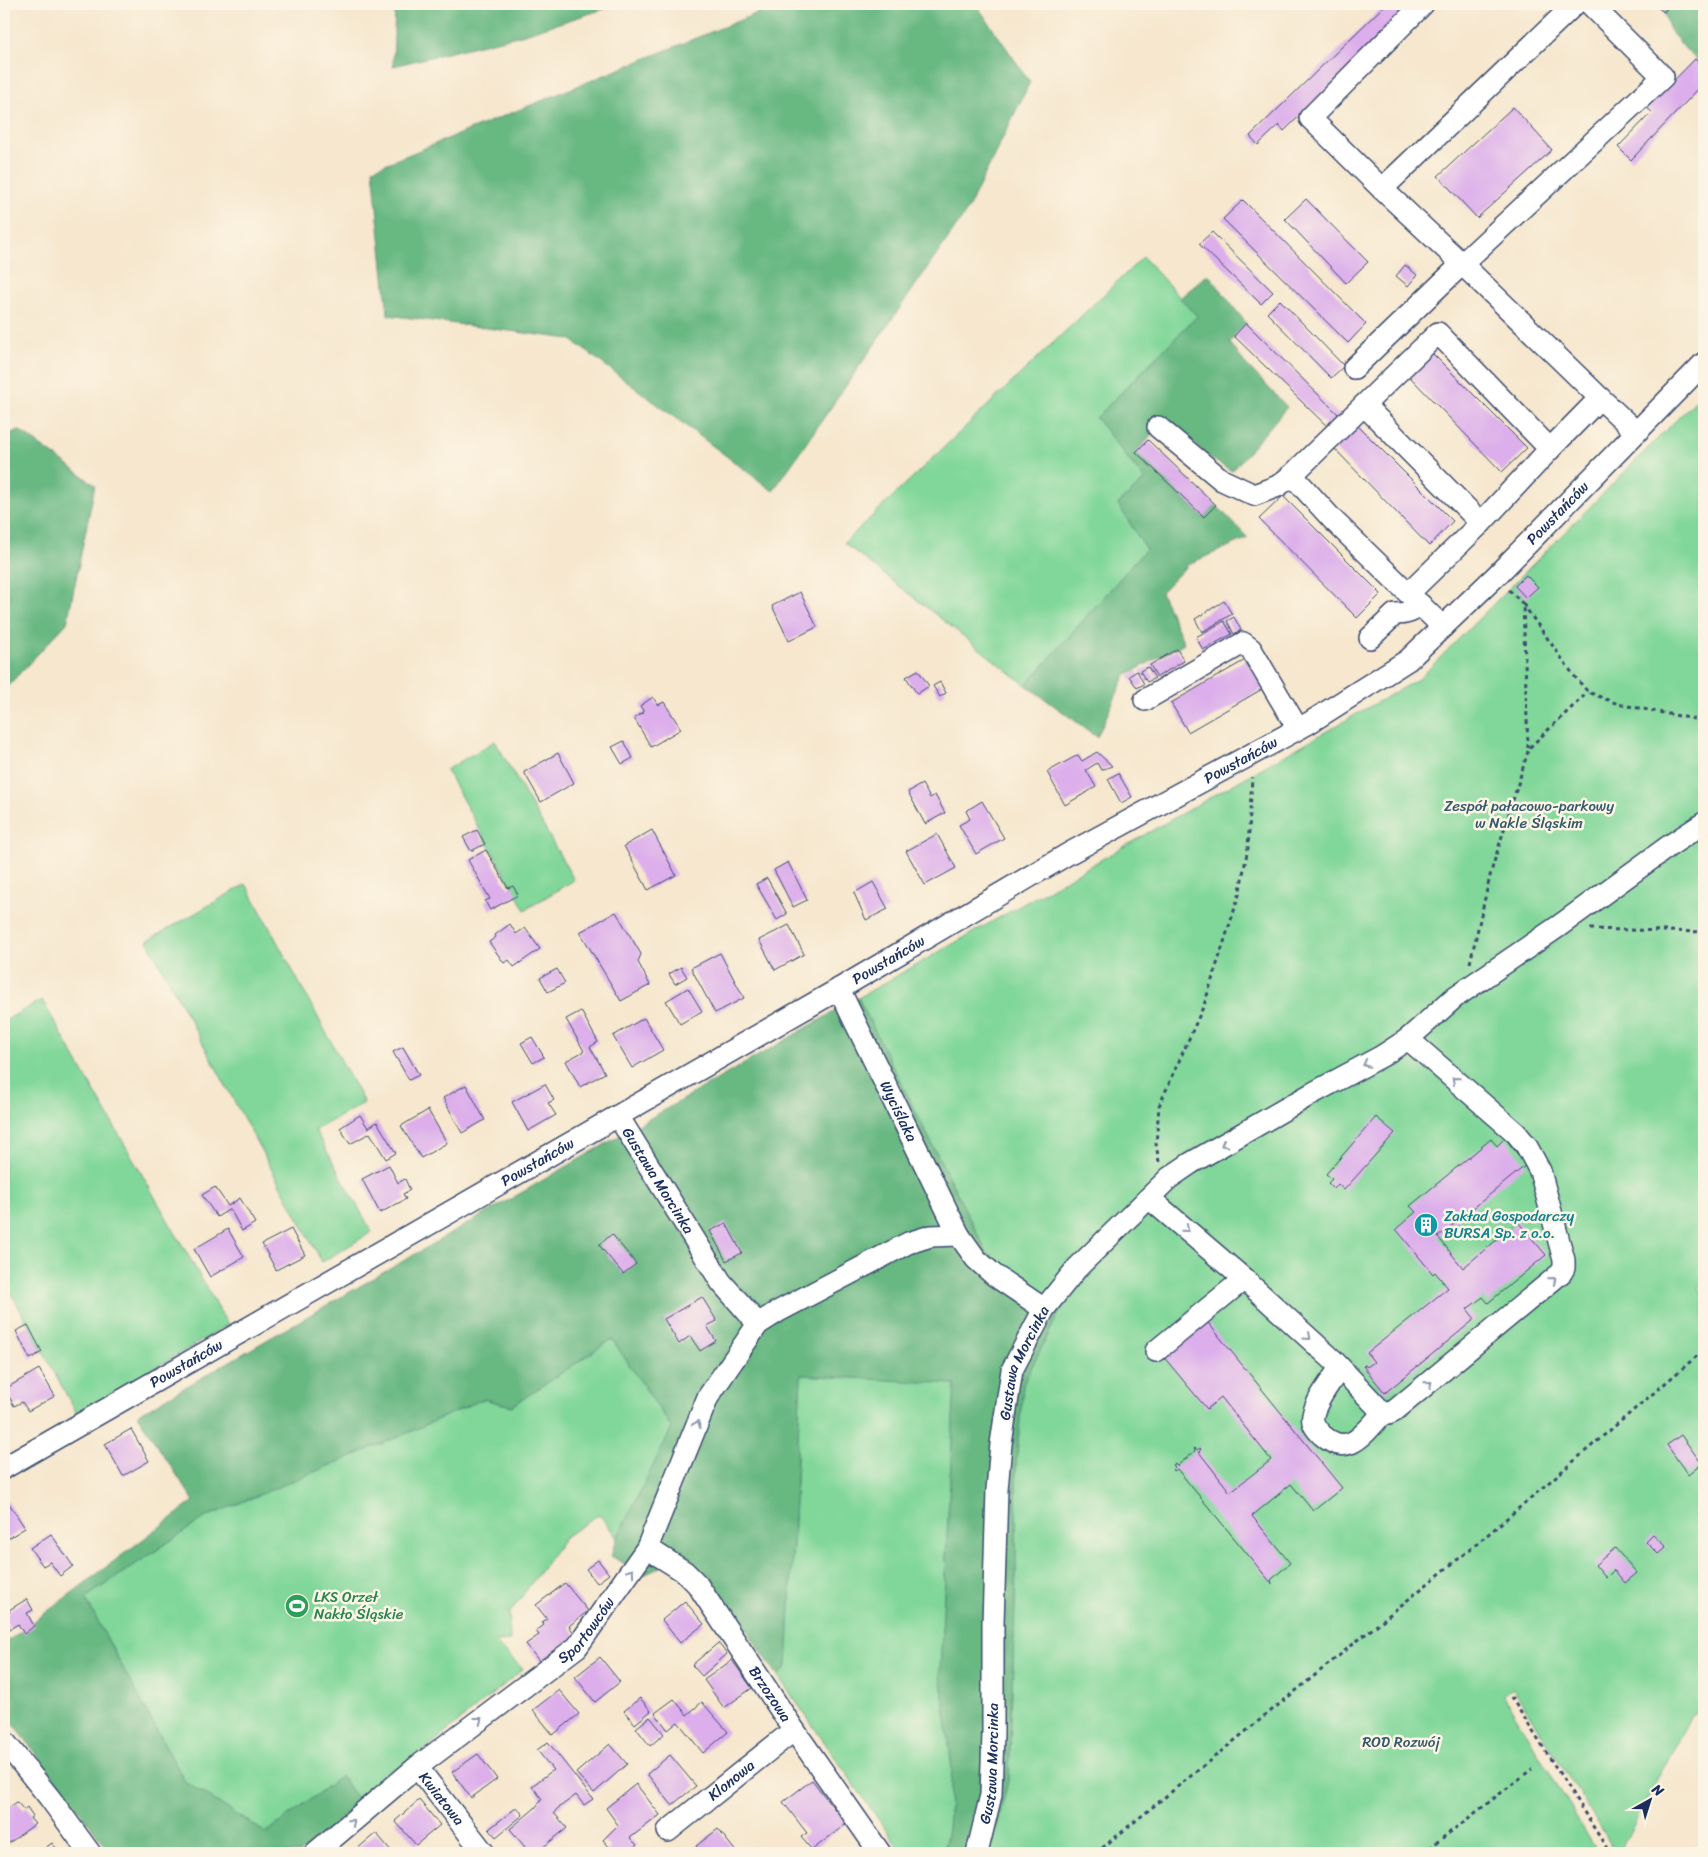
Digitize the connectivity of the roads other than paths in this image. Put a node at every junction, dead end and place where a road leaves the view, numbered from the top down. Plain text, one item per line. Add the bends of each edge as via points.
1 (1424, 4) edge
2 (1575, 4) edge
3 (1590, 4) edge
4 (1382, 189) junction
5 (1462, 264) junction
6 (1704, 363) edge
7 (1354, 368) dead end
8 (1600, 398) junction
9 (1364, 405) junction
10 (1158, 427) dead end
11 (1636, 432) junction
12 (1550, 449) junction
13 (1292, 475) junction
14 (1481, 522) junction
15 (1415, 599) junction
16 (1443, 627) junction
17 (1370, 638) dead end
18 (1145, 700) dead end
19 (1298, 729) junction
20 (1704, 823) edge
21 (838, 989) junction
22 (1408, 1039) junction
23 (618, 1116) junction
24 (1156, 1191) junction
25 (959, 1235) junction
26 (1244, 1279) junction
27 (1044, 1309) junction
28 (758, 1324) junction
29 (1156, 1351) dead end
30 (1340, 1368) junction
31 (1383, 1413) junction
32 (4, 1468) edge
33 (647, 1548) junction
34 (794, 1730) junction
35 (4, 1741) edge
36 (417, 1768) junction
37 (668, 1831) dead end
38 (90, 1853) edge
39 (315, 1853) edge
40 (484, 1853) edge
41 (880, 1853) edge
42 (977, 1853) edge

1 - 4 street via 1310,118
2 - 4 street
3 - 5 street via 1664,77
4 - 5 street
5 - 7 street
5 - 8 street
6 - 11 street, Powstańców
8 - 11 street
8 - 12 street
9 - 12 street via 1438,333
9 - 13 street
9 - 14 street
10 - 13 street via 1222,480 1254,495 1278,486
11 - 16 street, Powstańców
12 - 14 street
13 - 15 street via 1333,520
14 - 15 street
15 - 16 street
15 - 17 street via 1414,611 1395,614
16 - 19 street, Powstańców via 1400,666
18 - 19 street via 1243,643 1251,650
19 - 21 street, Powstańców via 1068,854
20 - 22 street via 1463,991
21 - 23 street, Powstańców
21 - 25 street, Wyciślaka
22 -> 24 street via 1191,1163
31 -> 22 street via 1394,1412 1562,1273 1564,1268 1540,1172 1526,1145
23 - 28 street, Gustawa Morcinka via 721,1282
23 - 32 street, Powstańców
24 -> 26 street
24 - 27 street via 1077,1268
25 - 27 street, Gustawa Morcinka via 994,1275
25 - 28 street via 931,1236 908,1243
26 - 29 street
26 -> 30 street
27 - 42 street, Gustawa Morcinka via 1012,1370 1001,1444 993,1624 991,1795
33 -> 28 street, Sportowców via 708,1397
30 - 31 street
30 - 31 street via 1312,1417 1320,1433 1336,1445 1344,1446 1353,1443
33 - 34 street, Brzozowa via 685,1572 697,1584
36 -> 33 street, Sportowców via 578,1647
34 - 37 street, Klonowa
34 - 41 street, Brzozowa
35 - 38 street
39 -> 36 street, Sportowców
36 - 40 street, Kwiatowa

